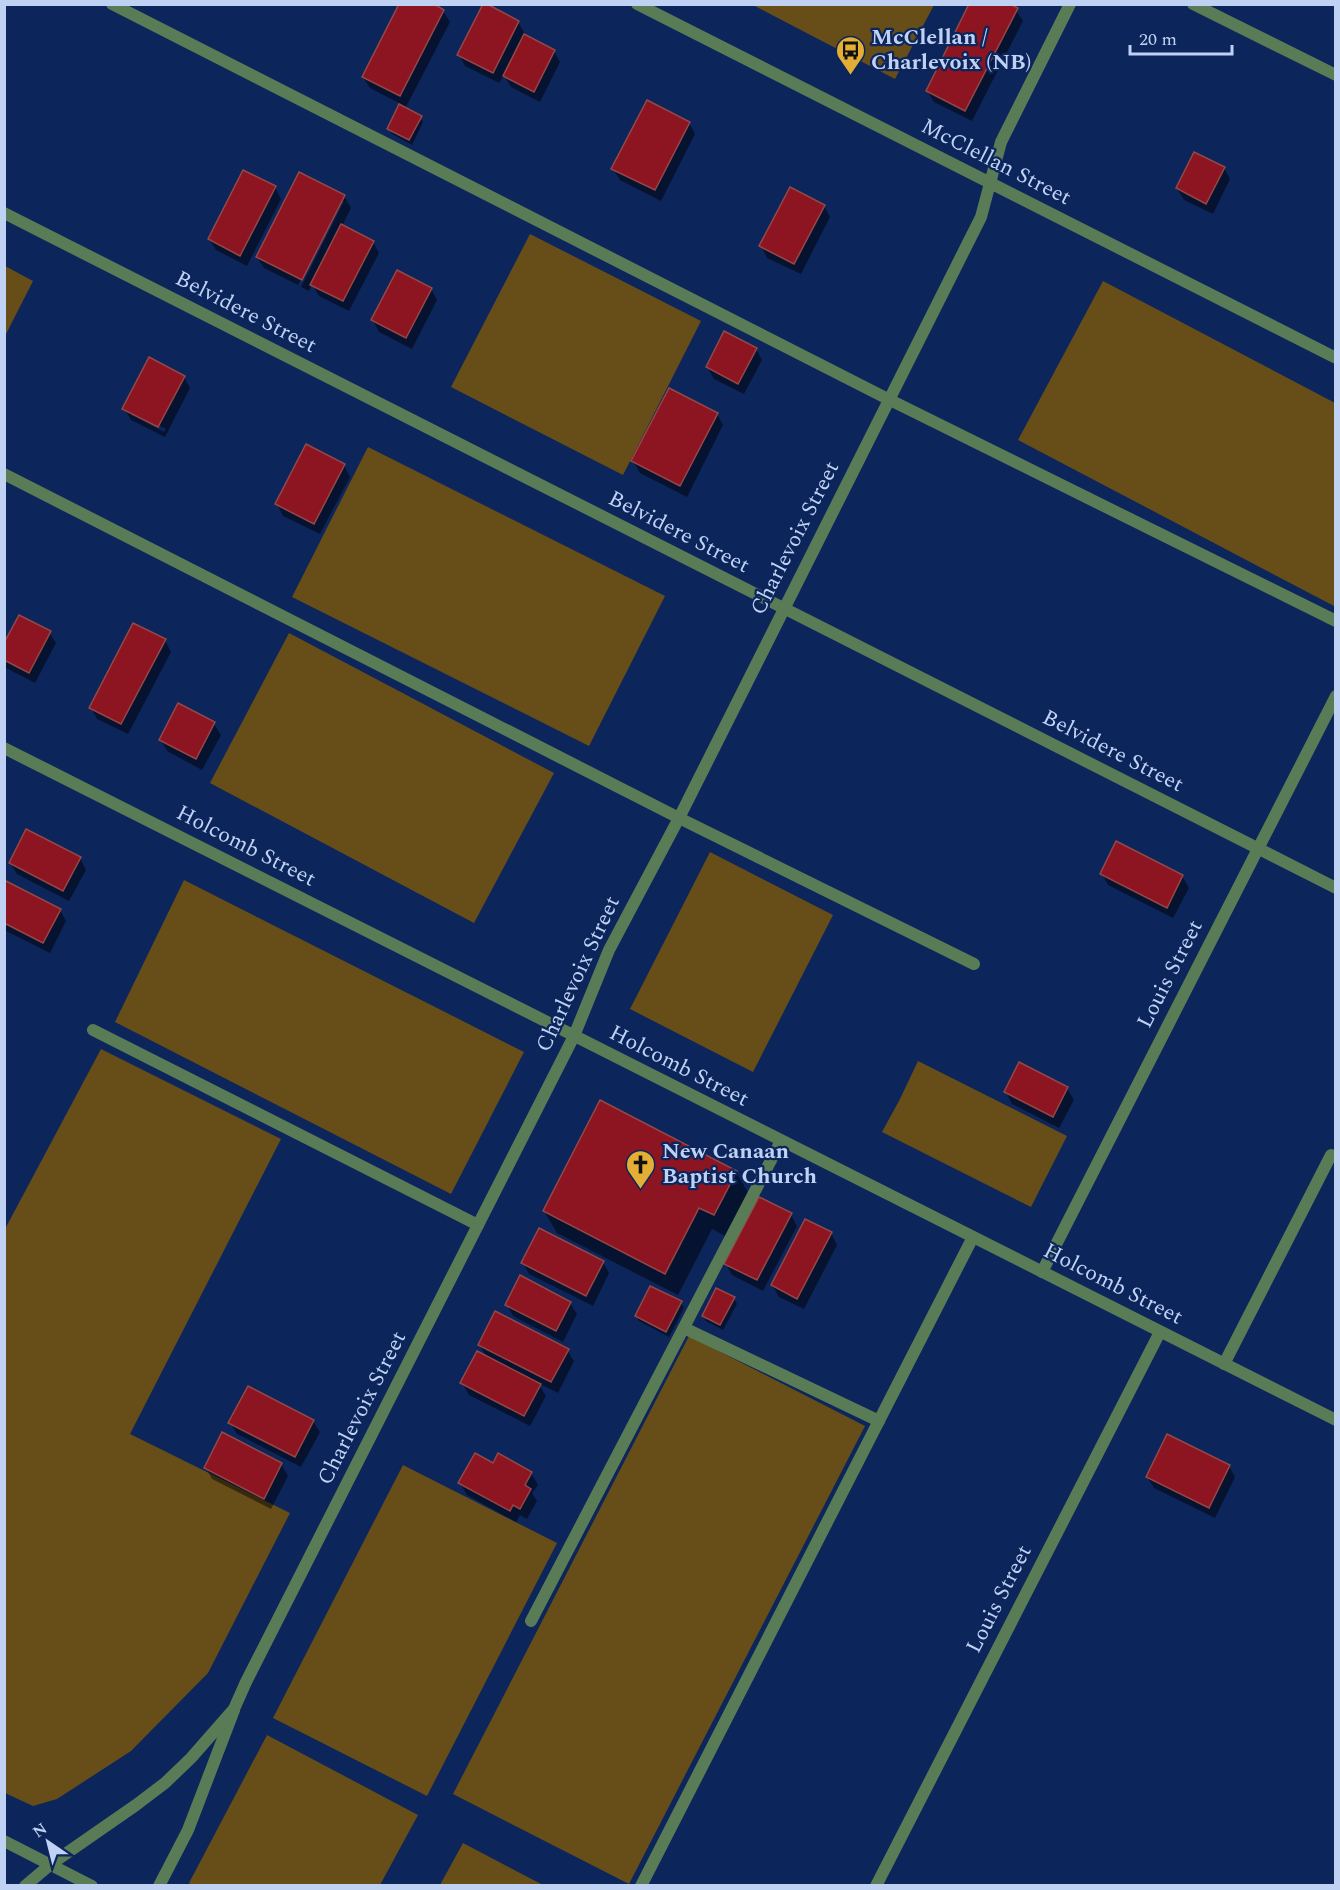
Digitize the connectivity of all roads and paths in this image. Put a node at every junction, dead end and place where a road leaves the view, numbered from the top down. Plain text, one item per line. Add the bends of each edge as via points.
1 (112, 4) edge
2 (636, 4) edge
3 (1070, 4) edge
4 (1193, 4) edge
5 (1335, 75) edge
6 (990, 183) junction
7 (4, 213) edge
8 (1335, 358) edge
9 (888, 399) junction
10 (4, 474) edge
11 (783, 608) junction
12 (1335, 621) edge
13 (1335, 696) edge
14 (4, 748) edge
15 (679, 818) junction
16 (1257, 848) junction
17 (1335, 888) edge
18 (974, 964) dead end
19 (93, 1030) dead end
20 (574, 1036) junction
21 (781, 1141) junction
22 (1335, 1157) edge
23 (478, 1225) junction
24 (973, 1237) junction
25 (1042, 1272) junction
26 (684, 1328) junction
27 (1160, 1332) junction
28 (1224, 1364) junction
29 (1335, 1420) edge
30 (879, 1421) junction
31 (531, 1621) dead end
32 (234, 1709) junction
33 (4, 1840) edge
34 (51, 1864) junction
35 (25, 1886) edge
36 (92, 1886) edge
37 (159, 1886) edge
38 (641, 1886) edge
39 (876, 1886) edge

1 - 9 street
2 - 6 street, McClellan Street
3 - 6 street, Charlevoix Street via 1001,142
4 - 5 street
6 - 8 street, McClellan Street
6 - 9 street, Charlevoix Street via 981,217
7 - 11 street, Belvidere Street
9 - 11 street, Charlevoix Street
9 - 12 street
10 - 15 street
11 - 15 street, Charlevoix Street
11 - 16 street, Belvidere Street
13 - 16 street, Louis Street
14 - 20 street, Holcomb Street
15 - 18 street
15 - 20 street, Charlevoix Street via 609,950
16 - 17 street, Belvidere Street
16 - 25 street, Louis Street
19 - 23 street
20 - 21 street, Holcomb Street
20 - 23 street, Charlevoix Street
21 - 24 street, Holcomb Street
21 - 26 street
22 - 28 street via 1331,1155
23 - 32 street, Charlevoix Street
24 - 25 street, Holcomb Street
24 - 30 street
25 - 27 street, Holcomb Street
26 - 30 street
26 - 31 street
27 - 28 street, Holcomb Street
27 - 39 street, Louis Street
28 - 29 street, Holcomb Street
30 - 38 street
32 - 34 street, Charlevoix Street via 165,1783
32 - 37 street via 188,1830
33 - 34 street
34 - 35 street, Charlevoix Street
34 - 36 street

